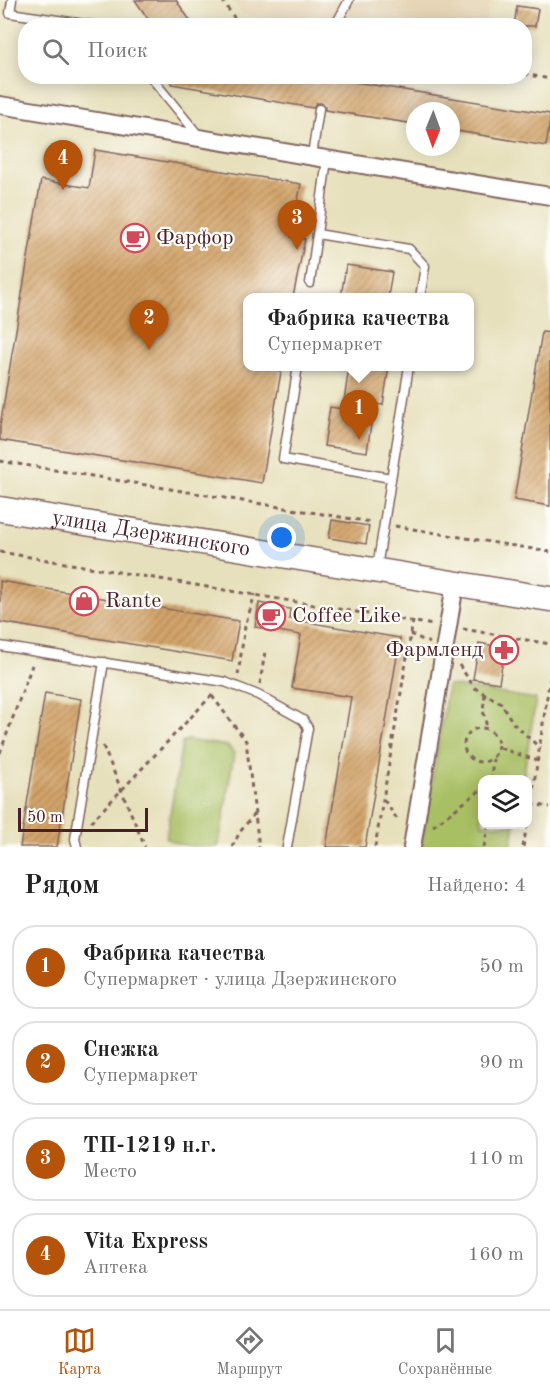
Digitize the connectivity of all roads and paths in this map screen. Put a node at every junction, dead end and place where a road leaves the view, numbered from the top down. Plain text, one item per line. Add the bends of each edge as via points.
1 (12, 0) edge
2 (222, 0) edge
3 (349, 0) edge
4 (48, 18) edge
5 (234, 18) edge
6 (339, 18) edge
7 (532, 75) edge
8 (550, 79) edge
9 (157, 84) edge
10 (0, 105) edge
11 (319, 109) dead end
12 (201, 138) junction
13 (320, 158) junction
14 (550, 196) edge
15 (317, 234) junction
16 (310, 283) dead end
17 (421, 293) edge
18 (297, 371) edge
19 (408, 371) edge
20 (0, 461) edge
21 (391, 477) junction
22 (0, 509) edge
23 (384, 524) junction
24 (0, 552) edge
25 (550, 552) edge
26 (377, 572) junction
27 (455, 584) junction
28 (255, 594) junction
29 (550, 599) edge
30 (412, 621) junction
31 (448, 627) junction
32 (410, 634) junction
33 (550, 644) edge
34 (0, 646) edge
35 (444, 649) junction
36 (265, 651) dead end
37 (36, 652) junction
38 (104, 662) junction
39 (550, 677) edge
40 (225, 682) junction
41 (485, 694) junction
42 (258, 695) junction
43 (212, 696) junction
44 (93, 720) junction
45 (487, 728) junction
46 (499, 748) junction
47 (540, 748) junction
48 (0, 753) edge
49 (493, 759) junction
50 (538, 761) junction
51 (491, 775) edge
52 (120, 791) junction
53 (478, 793) edge
54 (532, 798) edge
55 (532, 804) edge
56 (550, 807) edge
57 (254, 814) junction
58 (488, 829) edge
59 (526, 829) edge
60 (76, 843) edge
61 (412, 844) edge
62 (145, 847) edge
63 (232, 847) edge
64 (259, 847) edge
65 (287, 847) edge
66 (375, 847) edge
67 (484, 847) edge
68 (523, 847) edge

1 - 4 lane via 10,12
2 - 5 path
3 - 6 lane
7 - 8 path
9 - 12 lane
10 - 12 street
11 - 13 lane
12 - 13 street
13 - 14 street
13 - 15 lane
15 - 16 lane
15 - 17 lane via 409,249 425,266
18 - 21 lane via 284,459
19 - 21 lane
20 - 23 path
21 - 23 lane
22 - 26 main road, улица Дзержинского
23 - 25 path
23 - 26 lane
24 - 28 path
26 - 27 main road, улица Дзержинского
27 - 29 main road, улица Дзержинского
27 - 31 street
28 - 30 path
28 - 40 path via 245,626 238,675
30 - 31 path
30 - 32 path
31 - 33 path
31 - 35 street
32 - 35 path
32 - 66 path
34 - 37 lane
35 - 41 path via 475,688
35 - 61 street
36 - 42 path
37 - 38 lane
37 - 48 path
38 - 40 lane
38 - 44 lane
39 - 47 path
40 - 42 lane
40 - 43 path
41 - 45 path
41 - 47 path via 501,703 513,723
42 - 65 lane via 303,720 308,728
43 - 52 path
43 - 57 path via 246,741
44 - 52 path
44 - 60 lane
45 - 46 path via 497,736
45 - 49 path via 475,728 465,736 464,748 470,759 482,763
46 - 49 path
46 - 50 path
47 - 50 path
49 - 51 path
50 - 54 path
52 - 60 path
52 - 62 path
53 - 61 path
55 - 56 path
57 - 63 path
57 - 64 path
58 - 67 path
59 - 68 path

